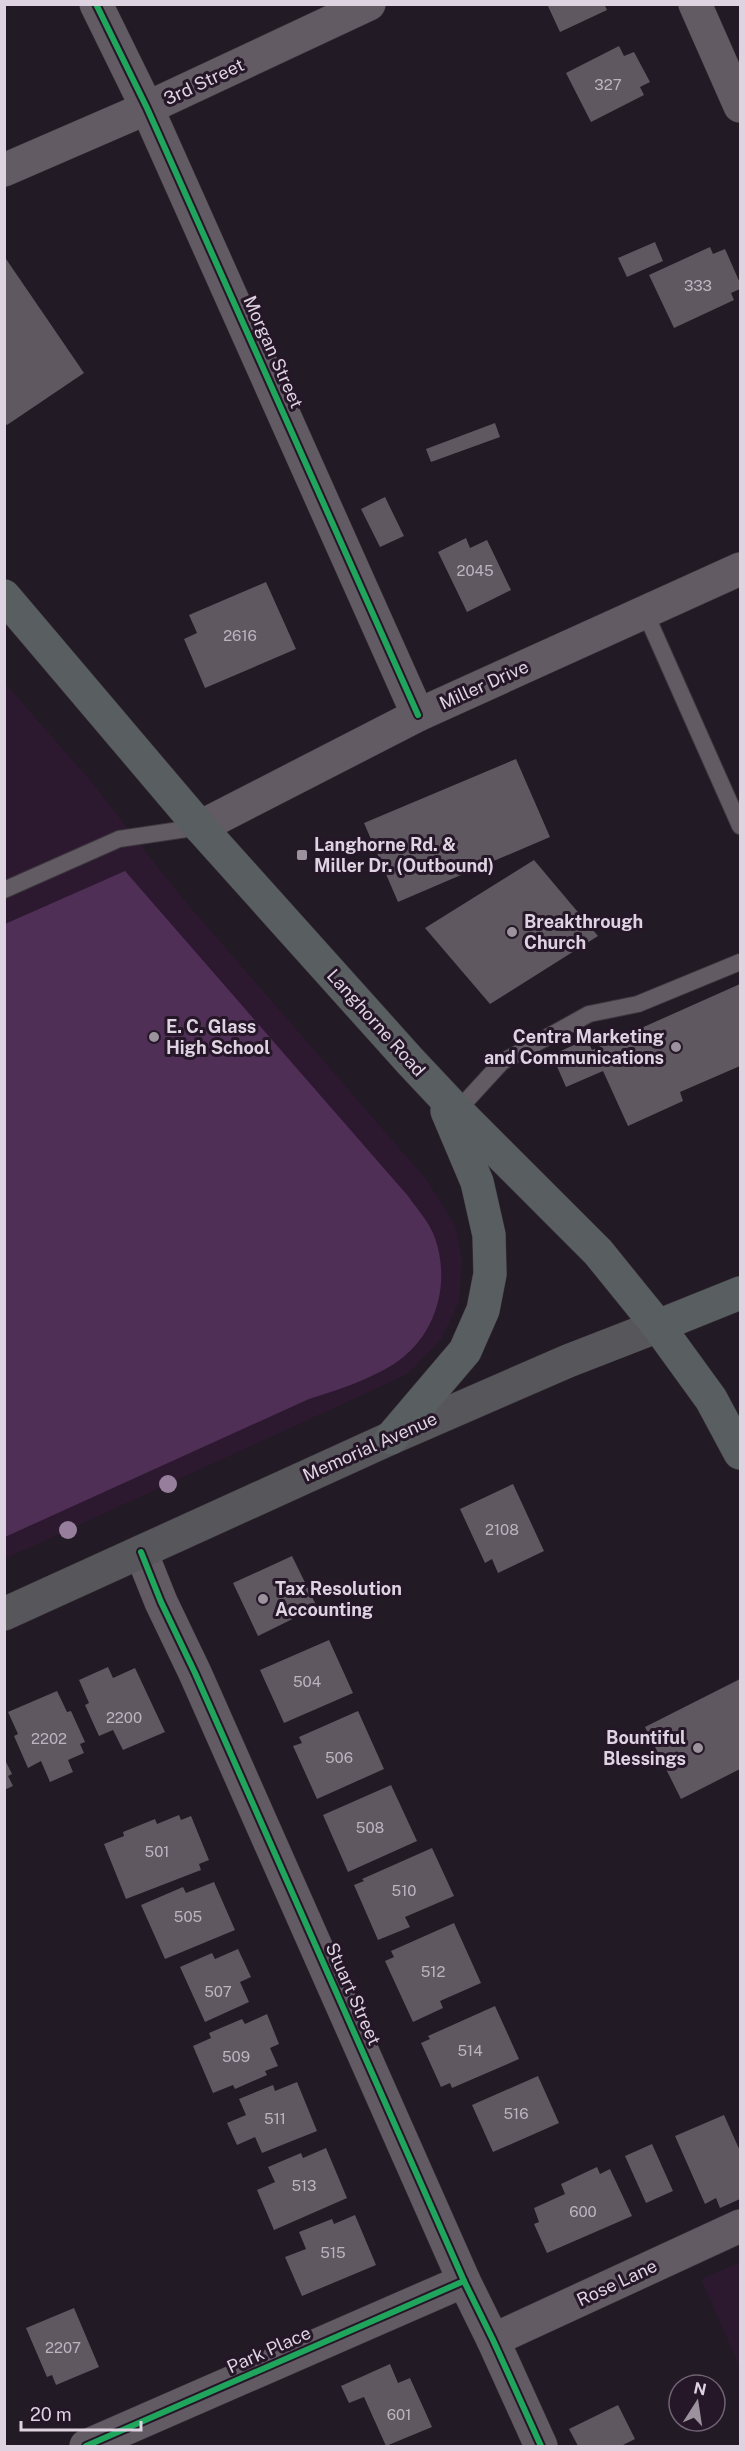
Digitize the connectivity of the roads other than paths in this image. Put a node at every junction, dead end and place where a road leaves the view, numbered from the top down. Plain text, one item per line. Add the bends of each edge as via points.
1 (96, 4) edge
2 (369, 4) edge
3 (695, 4) edge
4 (741, 106) edge
5 (147, 108) junction
6 (4, 170) edge
7 (741, 569) edge
8 (4, 596) edge
9 (645, 612) junction
10 (418, 715) junction
11 (741, 826) edge
12 (200, 827) junction
13 (4, 890) edge
14 (741, 962) edge
15 (448, 1102) junction
16 (741, 1293) edge
17 (658, 1326) junction
18 (391, 1437) junction
19 (741, 1453) edge
20 (141, 1552) junction
21 (4, 1614) edge
22 (741, 2226) edge
23 (464, 2281) junction
24 (493, 2340) junction
25 (87, 2446) edge
26 (541, 2446) edge

1 - 5 street, Morgan Street
2 - 5 street, 3rd Street
3 - 4 street
5 - 6 street, 3rd Street
5 - 10 street, Morgan Street
7 - 9 street, Miller Drive
8 - 12 main road, Langhorne Road
9 - 10 street, Miller Drive
9 - 11 lane
10 - 12 street, Miller Drive
12 - 13 lane via 119,839
12 - 15 main road, Langhorne Road
14 - 15 lane via 638,1004 589,1014 502,1062
15 - 17 main road, Langhorne Road via 598,1252
15 - 18 main road via 477,1182 489,1235 490,1274 483,1310 465,1351
16 - 17 main road, Memorial Avenue
17 - 18 main road, Memorial Avenue
17 - 19 main road, Langhorne Road via 711,1399
18 - 20 main road, Memorial Avenue
20 - 21 main road, Memorial Avenue
20 - 23 street, Stuart Street
22 - 24 street, Rose Lane
23 - 24 street, Stuart Street
23 - 25 street, Park Place
24 - 26 street, Stuart Street

